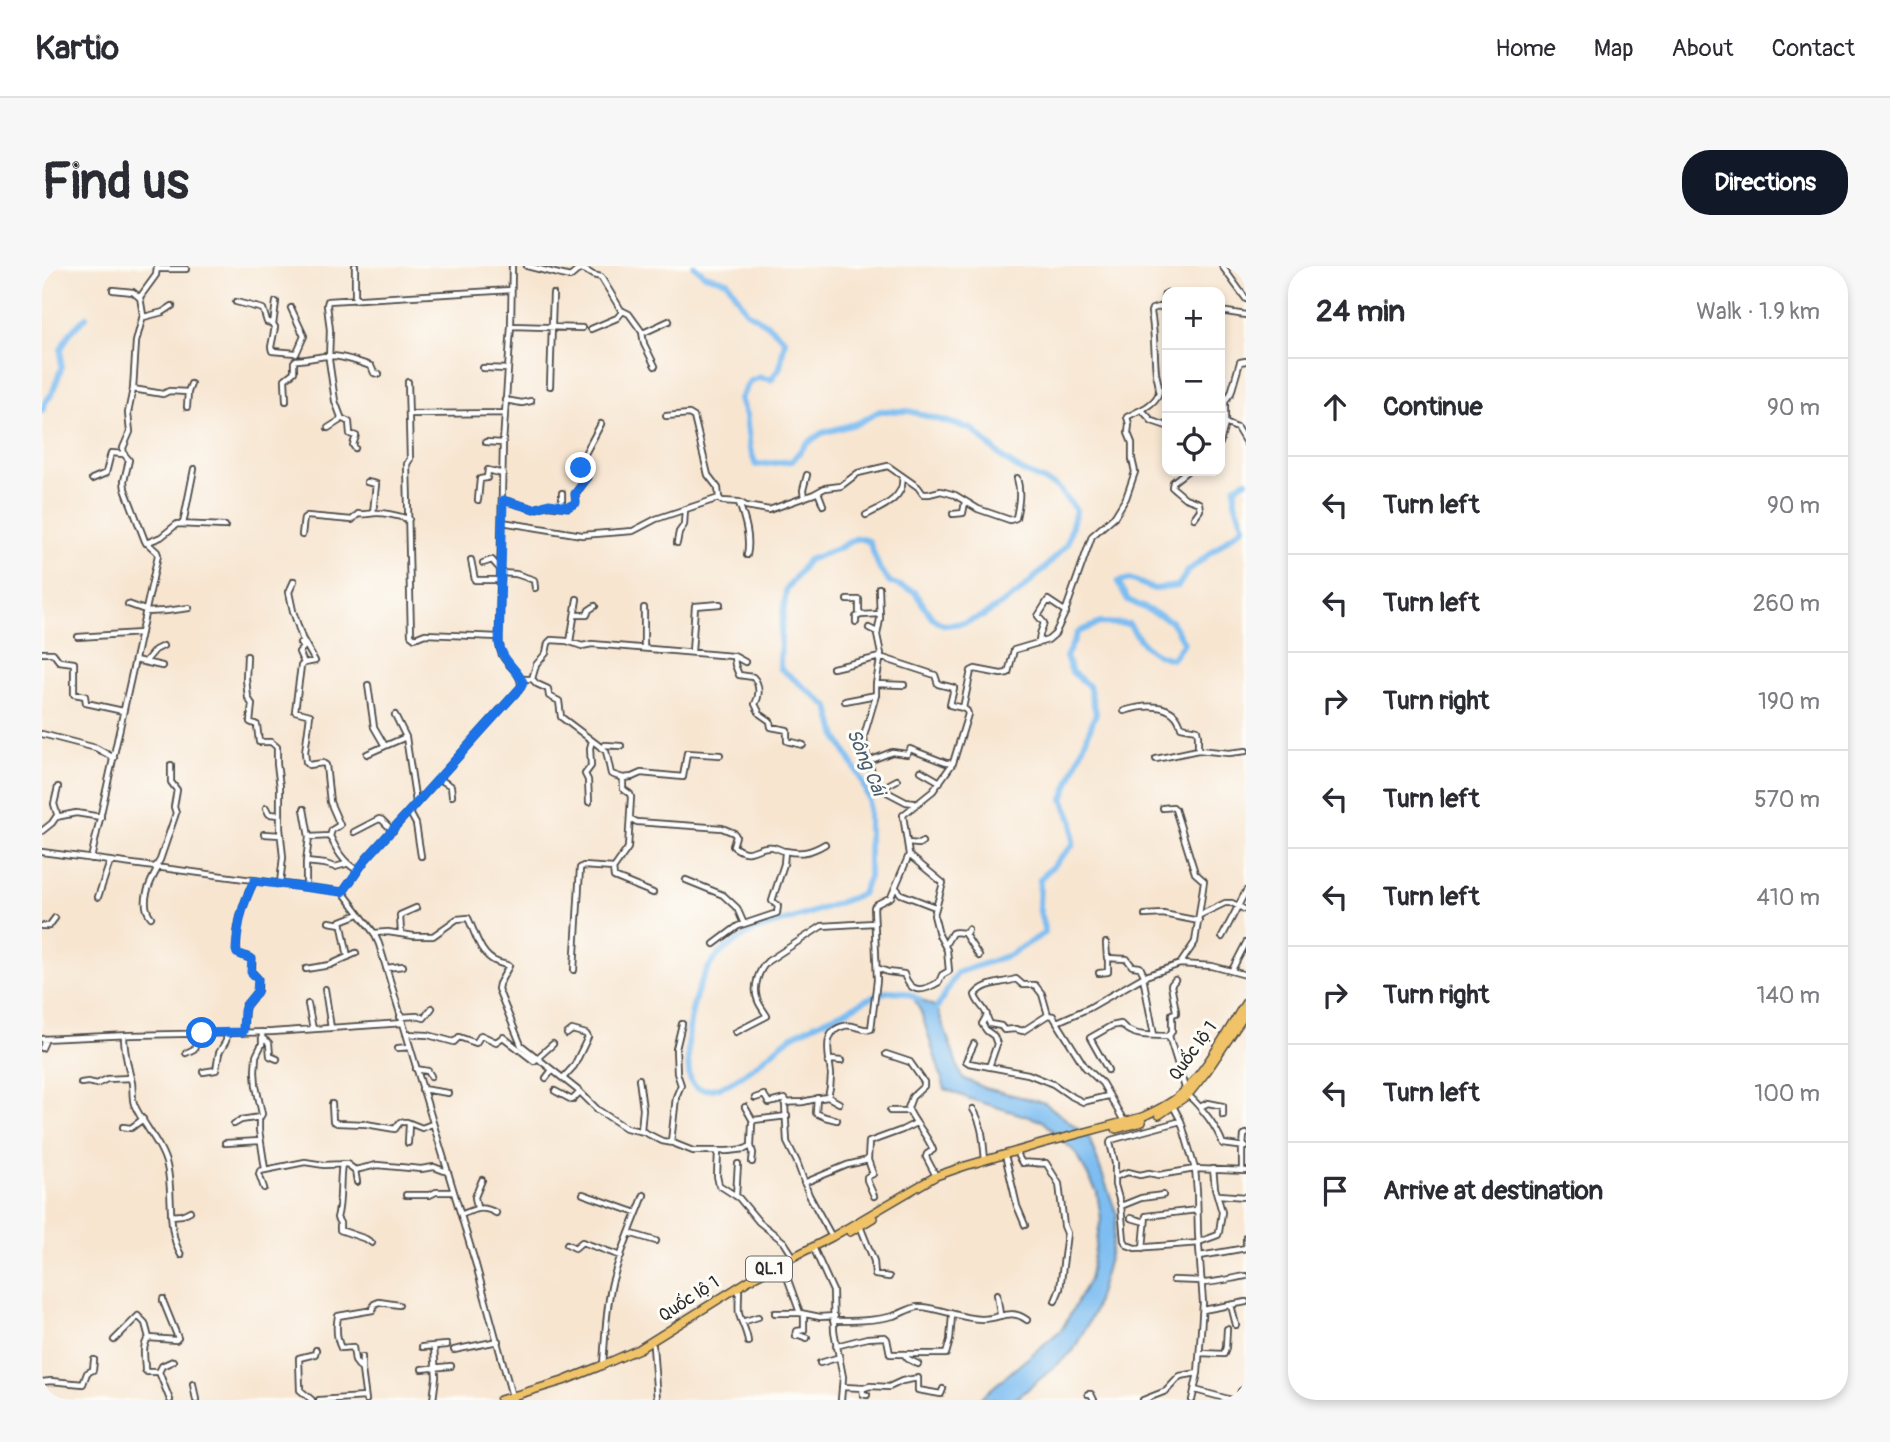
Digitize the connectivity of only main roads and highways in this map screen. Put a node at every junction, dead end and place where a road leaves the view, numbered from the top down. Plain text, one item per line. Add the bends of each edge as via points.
1 (1246, 1002) edge
2 (1246, 1013) edge
3 (1187, 1092) junction
4 (1123, 1125) junction
5 (1041, 1146) junction
6 (814, 1248) junction
7 (513, 1399) edge
8 (500, 1400) edge

1 - 3 highway, Quốc lộ 1 / QL.1
2 - 3 highway, Quốc lộ 1 / QL.1
3 - 4 highway, Quốc lộ 1 / QL.1
3 - 4 highway, Quốc lộ 1 / QL.1 via 1148,1120
4 - 5 highway, QL.1
5 - 6 highway, Quốc lộ 1 / QL.1 via 940,1179
5 - 6 highway, Quốc lộ 1 / QL.1 via 936,1176
6 - 7 highway, Quốc lộ 1 / QL.1 via 745,1282 658,1338 603,1365
6 - 7 highway, Quốc lộ 1 / QL.1 via 653,1346 588,1376
7 - 8 highway, Quốc lộ 1 / QL.1

